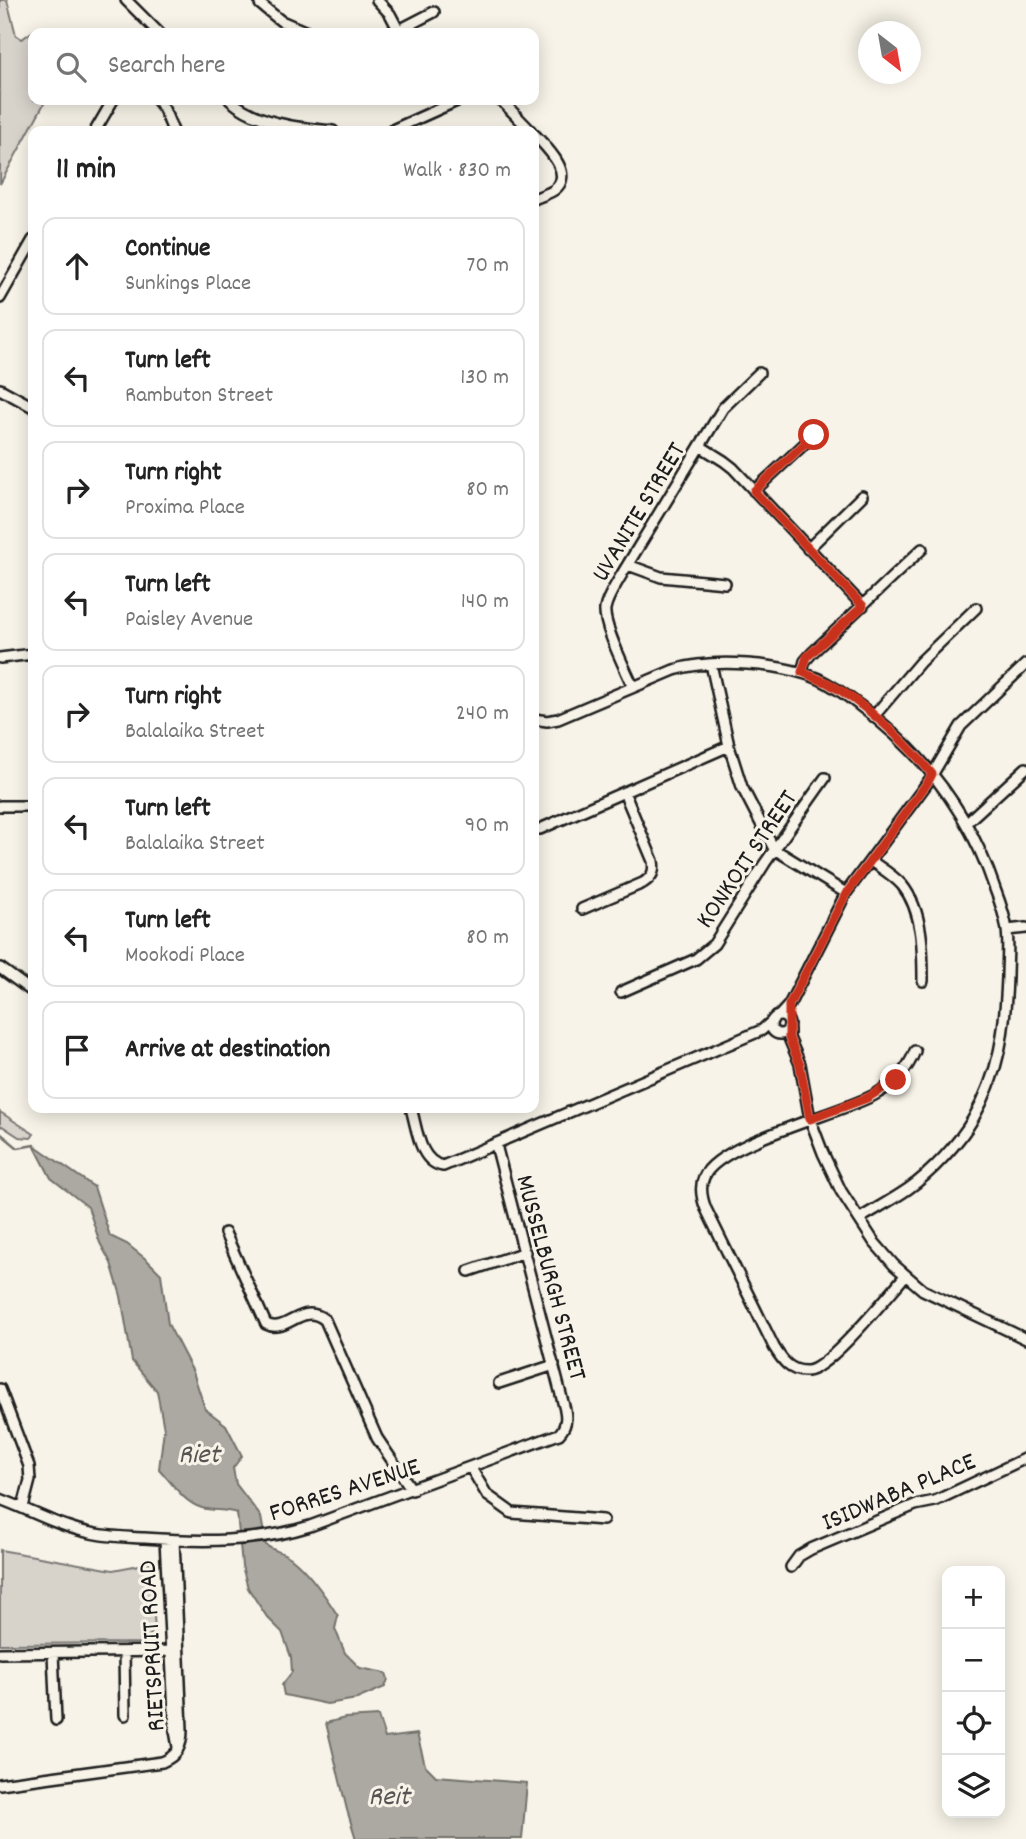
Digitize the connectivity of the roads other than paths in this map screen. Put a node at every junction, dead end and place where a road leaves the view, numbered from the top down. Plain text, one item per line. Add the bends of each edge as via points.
1 (126, 0) edge
2 (377, 0) edge
3 (260, 4) dead end
4 (434, 12) dead end
5 (150, 28) edge
6 (297, 28) edge
7 (397, 28) edge
8 (405, 28) edge
9 (110, 105) edge
10 (161, 105) edge
11 (237, 105) edge
12 (434, 105) edge
13 (448, 105) edge
14 (506, 105) edge
15 (437, 110) junction
16 (98, 126) edge
17 (171, 126) edge
18 (284, 126) edge
19 (401, 126) edge
20 (525, 126) edge
21 (539, 140) edge
22 (539, 196) edge
23 (28, 249) edge
24 (0, 298) edge
25 (759, 373) dead end
26 (0, 389) edge
27 (28, 404) edge
28 (814, 435) dead end
29 (700, 446) junction
30 (754, 491) junction
31 (862, 496) dead end
32 (808, 549) junction
33 (922, 549) dead end
34 (628, 565) junction
35 (725, 583) dead end
36 (863, 606) junction
37 (976, 608) dead end
38 (28, 655) edge
39 (0, 658) edge
40 (711, 664) junction
41 (1026, 664) edge
42 (802, 672) junction
43 (633, 687) junction
44 (874, 716) junction
45 (539, 720) edge
46 (729, 746) junction
47 (1026, 768) edge
48 (932, 774) junction
49 (825, 778) dead end
50 (624, 792) junction
51 (0, 806) edge
52 (28, 806) edge
53 (966, 823) junction
54 (540, 829) dead end
55 (774, 849) junction
56 (871, 861) junction
57 (846, 894) junction
58 (582, 909) dead end
59 (1026, 928) edge
60 (1007, 930) junction
61 (0, 968) edge
62 (923, 981) dead end
63 (28, 988) edge
64 (621, 992) dead end
65 (789, 1005) junction
66 (775, 1018) junction
67 (762, 1031) junction
68 (785, 1031) junction
69 (915, 1051) dead end
70 (412, 1113) edge
71 (810, 1119) junction
72 (496, 1145) junction
73 (859, 1219) junction
74 (225, 1233) dead end
75 (524, 1252) junction
76 (469, 1271) dead end
77 (905, 1276) junction
78 (1026, 1339) edge
79 (554, 1365) junction
80 (499, 1383) dead end
81 (0, 1390) edge
82 (566, 1421) joint
83 (1026, 1458) edge
84 (471, 1468) junction
85 (412, 1489) junction
86 (0, 1499) edge
87 (23, 1507) junction
88 (603, 1520) dead end
89 (169, 1540) junction
90 (791, 1567) dead end
91 (124, 1652) junction
92 (175, 1652) junction
93 (0, 1653) edge
94 (53, 1653) junction
95 (125, 1715) dead end
96 (55, 1720) dead end
97 (0, 1784) edge

1 - 5 street
2 - 7 street
3 - 6 street
4 - 8 street
9 - 16 street
10 - 17 street
11 - 18 street
12 - 15 street
13 - 15 street
14 - 20 street
15 - 19 street
21 - 22 street via 554,156 561,174 559,184
23 - 24 street
25 - 29 street, UVANITE STREET via 726,404
26 - 27 street
28 - 30 street
29 - 30 street via 728,464
29 - 34 street, UVANITE STREET
30 - 32 street
31 - 32 street
32 - 36 street
33 - 36 street
34 - 35 street via 661,578
34 - 43 street, UVANITE STREET via 605,615
36 - 42 street via 807,657
37 - 44 street via 915,667
38 - 39 street
40 - 42 street
40 - 43 street via 685,666
40 - 46 street
41 - 48 street via 961,726
42 - 44 street via 838,689
43 - 45 street via 558,719
44 - 48 street
46 - 50 street
46 - 55 street via 742,787
47 - 53 street
48 - 53 street
48 - 56 street
49 - 55 street, KONKOIT STREET
50 - 54 street
50 - 58 street via 654,871 643,883
51 - 52 street
53 - 60 street via 993,881
55 - 57 street
55 - 64 street, KONKOIT STREET via 709,950
56 - 57 street
56 - 62 street via 900,882 911,901 922,942
57 - 65 street
59 - 60 street
60 - 73 street via 1004,1033 985,1097 960,1139 936,1163 909,1188
61 - 63 street
65 - 66 street
65 - 68 street
66 - 67 street
66 - 68 street via 772,1028
66 - 68 street via 785,1016
67 - 68 street
67 - 72 street
68 - 71 street via 800,1065
69 - 71 street via 902,1074 876,1094
70 - 72 street via 425,1155 433,1163 443,1166
71 - 73 street via 835,1180
71 - 77 street via 726,1156 708,1170 702,1182 706,1209 782,1360 799,1370 821,1365
72 - 75 street, MUSSELBURGH STREET
73 - 77 street
74 - 85 street via 266,1324 276,1327 309,1314 325,1320 377,1437
75 - 76 street
75 - 79 street, MUSSELBURGH STREET
77 - 78 street via 929,1294
79 - 80 street
79 - 82 street, MUSSELBURGH STREET
81 - 87 street via 31,1471
82 - 84 street, FORRES AVENUE via 555,1436
83 - 90 street, ISIDWABA PLACE via 935,1501 811,1549
84 - 85 street, FORRES AVENUE
84 - 88 street via 487,1495 512,1513
85 - 89 street, FORRES AVENUE via 310,1526 232,1540
86 - 87 street, FORRES AVENUE
87 - 89 street, FORRES AVENUE via 91,1533
89 - 92 street, RIETSPRUIT ROAD
91 - 92 street
91 - 94 street
91 - 95 street
92 - 97 street, RIETSPRUIT ROAD via 179,1749 173,1757
93 - 94 street
94 - 96 street

